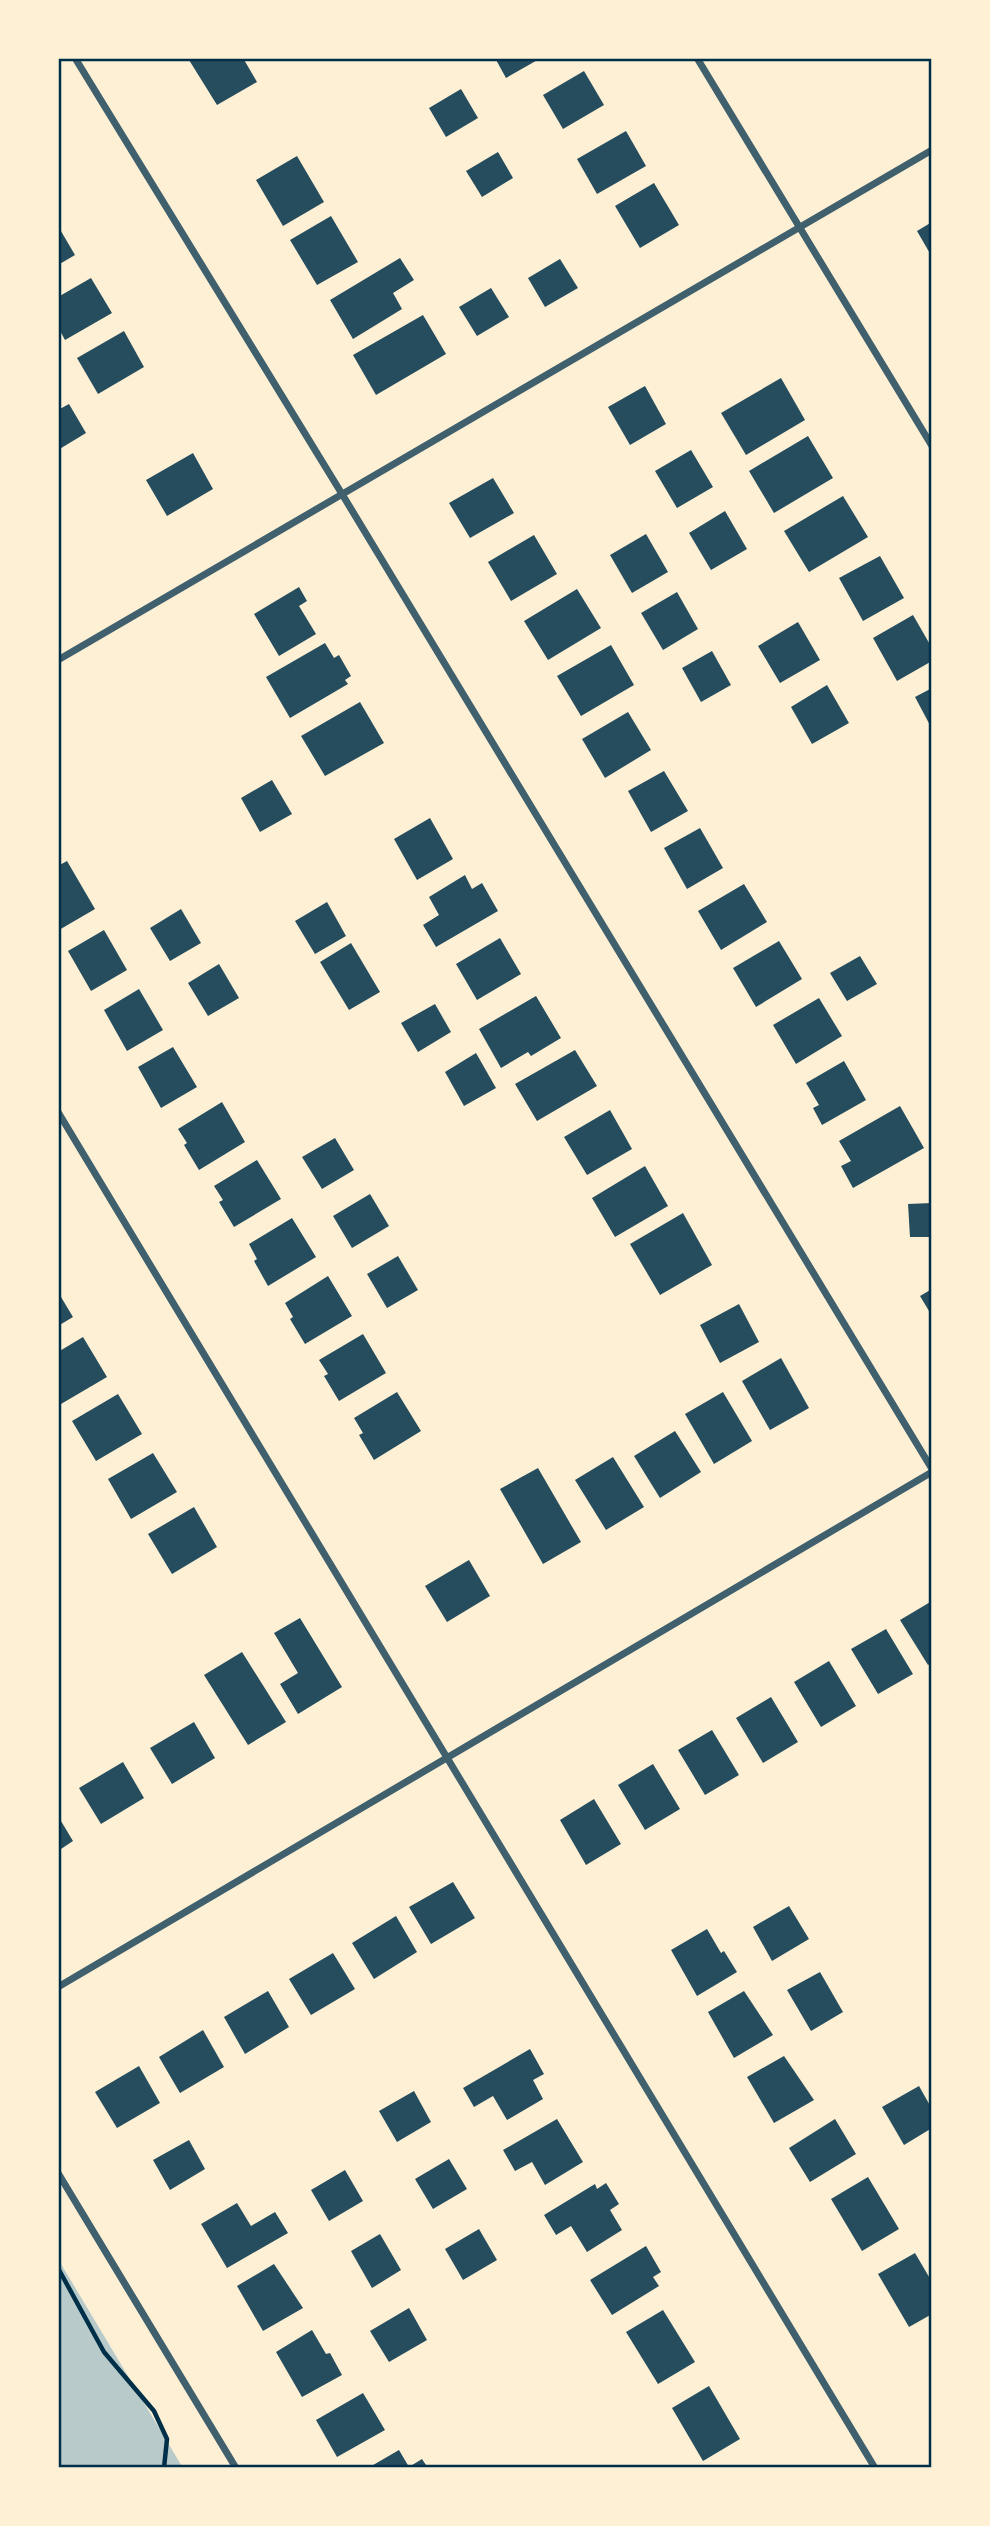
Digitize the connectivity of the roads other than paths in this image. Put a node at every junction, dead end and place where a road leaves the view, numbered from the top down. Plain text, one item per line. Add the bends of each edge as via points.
1 (75, 58) edge
2 (697, 58) edge
3 (932, 150) edge
4 (800, 227) junction
5 (932, 446) edge
6 (342, 494) junction
7 (58, 660) edge
8 (58, 1112) edge
9 (932, 1471) edge
10 (448, 1759) junction
11 (58, 1987) edge
12 (58, 2173) edge
13 (236, 2468) edge
14 (875, 2468) edge

1 - 6 street
2 - 4 street
3 - 4 street
4 - 5 street
4 - 6 street
6 - 7 street
6 - 9 street
8 - 10 street
9 - 10 street
10 - 11 street
10 - 14 street
12 - 13 street

